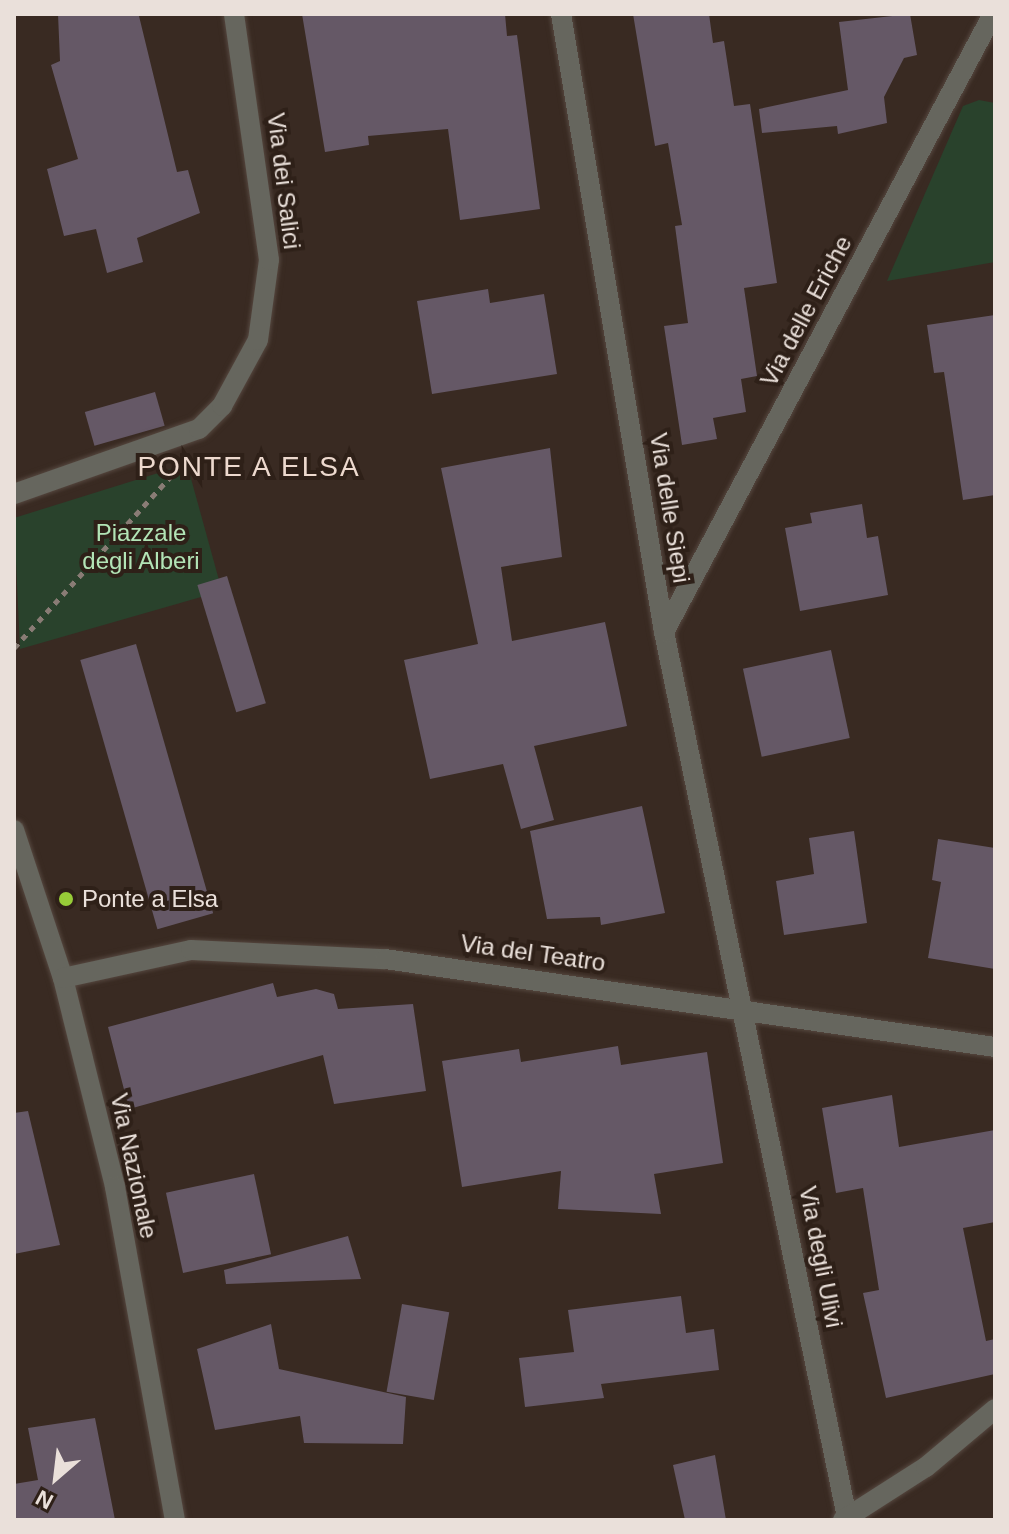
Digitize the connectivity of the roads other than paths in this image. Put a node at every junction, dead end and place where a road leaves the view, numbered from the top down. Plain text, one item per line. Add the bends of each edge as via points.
1 (234, 14) edge
2 (561, 14) edge
3 (993, 14) edge
4 (14, 494) edge
5 (664, 632) junction
6 (14, 830) edge
7 (63, 978) junction
8 (744, 1008) junction
9 (995, 1047) edge
10 (995, 1409) edge
11 (845, 1518) edge
12 (175, 1520) edge

1 - 4 street, Via dei Salici via 269,260 258,340 222,406 199,429
2 - 5 street, Via delle Siepi
3 - 5 street, Via delle Eriche
5 - 8 street, Via delle Siepi
6 - 7 street, Via Nazionale
7 - 8 street, Via del Teatro via 191,950 371,958
7 - 12 street, Via Nazionale via 115,1187
8 - 9 street, Via del Teatro
8 - 11 street, Via degli Ulivi
10 - 11 street via 926,1467

